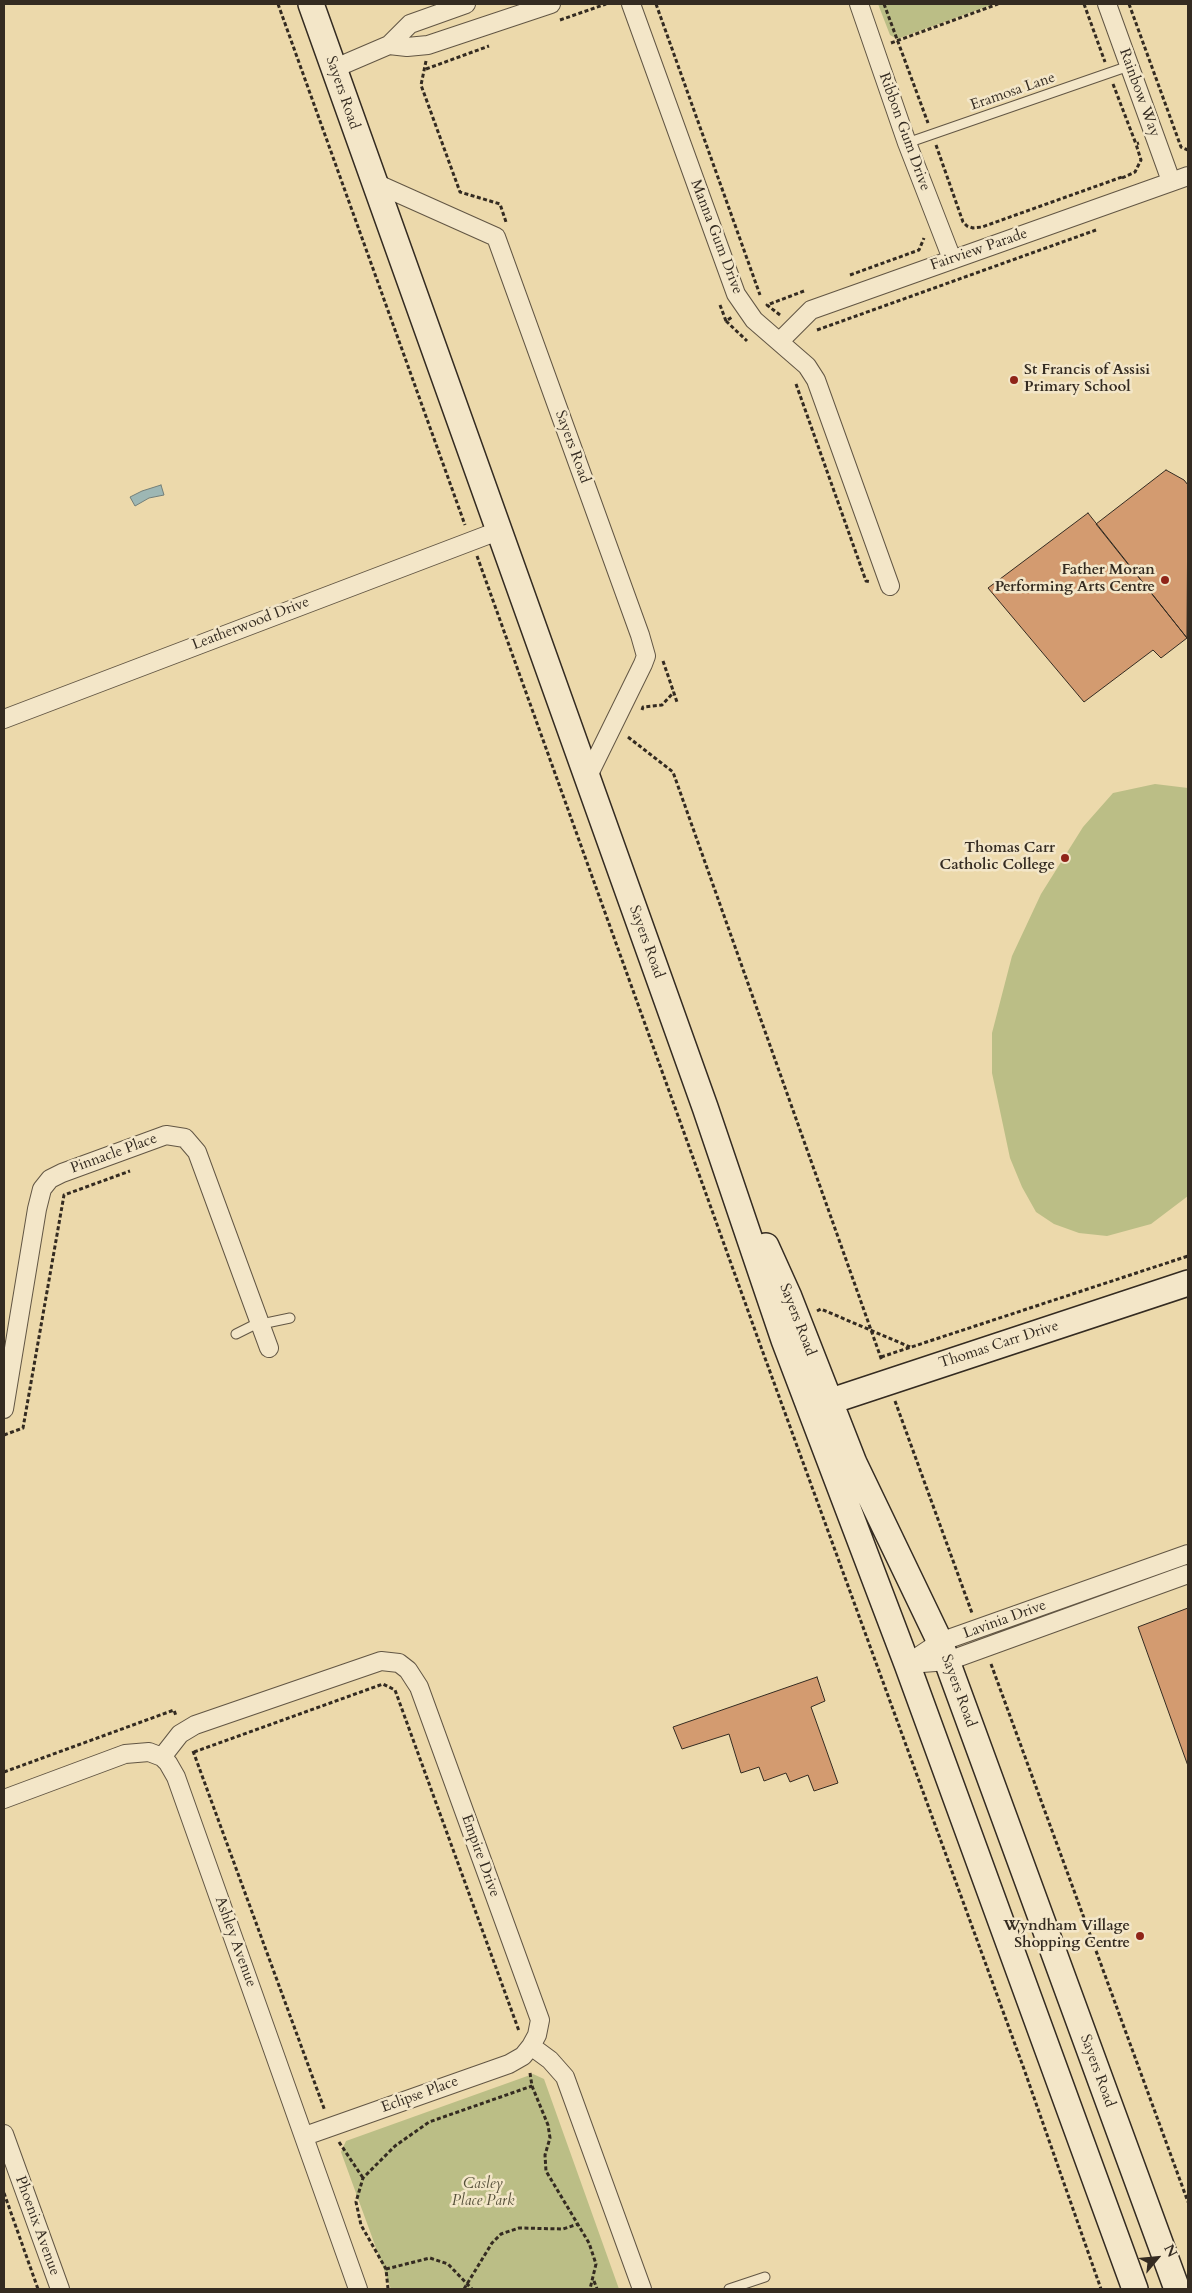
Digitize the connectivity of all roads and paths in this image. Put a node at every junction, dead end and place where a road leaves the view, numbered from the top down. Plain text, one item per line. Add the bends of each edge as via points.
1 (278, 4) edge
2 (311, 4) edge
3 (466, 4) edge
4 (551, 4) edge
5 (631, 4) edge
6 (656, 4) edge
7 (859, 4) edge
8 (884, 4) edge
9 (998, 4) edge
10 (1107, 4) edge
11 (1129, 4) edge
12 (897, 40) junction
13 (389, 45) junction
14 (874, 49) junction
15 (1129, 66) junction
16 (333, 69) junction
17 (932, 135) junction
18 (907, 143) junction
19 (1188, 150) edge
20 (1188, 176) edge
21 (1122, 177) dead end
22 (1171, 181) junction
23 (373, 182) junction
24 (921, 229) dead end
25 (1099, 229) dead end
26 (952, 259) junction
27 (847, 276) dead end
28 (812, 289) dead end
29 (767, 305) junction
30 (726, 321) dead end
31 (794, 326) junction
32 (780, 341) junction
33 (749, 342) dead end
34 (794, 379) dead end
35 (498, 531) junction
36 (471, 540) junction
37 (890, 586) joint
38 (674, 692) dead end
39 (639, 715) dead end
40 (4, 719) edge
41 (631, 731) dead end
42 (587, 778) junction
43 (704, 1106) junction
44 (130, 1171) dead end
45 (1188, 1256) edge
46 (1188, 1283) edge
47 (796, 1317) junction
48 (290, 1318) dead end
49 (262, 1324) junction
50 (872, 1331) junction
51 (236, 1334) dead end
52 (772, 1344) junction
53 (269, 1348) dead end
54 (911, 1348) junction
55 (881, 1357) junction
56 (888, 1381) junction
57 (6, 1386) edge
58 (819, 1405) junction
59 (4, 1409) edge
60 (4, 1435) edge
61 (1188, 1554) edge
62 (1188, 1574) edge
63 (978, 1630) junction
64 (985, 1647) junction
65 (944, 1652) junction
66 (907, 1664) junction
67 (194, 1752) dead end
68 (162, 1757) junction
69 (4, 1799) edge
70 (529, 2049) junction
71 (532, 2086) junction
72 (4, 2134) edge
73 (305, 2136) junction
74 (4, 2192) edge
75 (1188, 2202) edge
76 (578, 2224) junction
77 (386, 2269) junction
78 (764, 2277) dead end
79 (594, 2280) junction
80 (467, 2283) junction
81 (744, 2287) edge
82 (38, 2289) edge
83 (60, 2289) edge
84 (358, 2289) edge
85 (388, 2289) edge
86 (464, 2289) edge
87 (472, 2289) edge
88 (590, 2289) edge
89 (597, 2289) edge
90 (642, 2289) edge
91 (729, 2289) edge
92 (1101, 2289) edge
93 (1135, 2289) edge
94 (1177, 2289) edge

1 - 36 path
2 - 16 main road, Sayers Road
3 - 13 street via 410,24
4 - 13 street via 428,45
5 - 32 street, Manna Gum Drive via 736,294 754,320
6 - 29 path via 758,289
7 - 14 street, Ribbon Gum Drive
8 - 12 path
9 - 12 path
10 - 15 street, Rainbow Way
11 - 19 path via 1181,147
12 - 14 path
12 - 17 path
13 - 16 street
14 - 18 street, Ribbon Gum Drive
15 - 17 lane, Eramosa Lane
15 - 22 street, Rainbow Way
16 - 23 main road, Sayers Road
17 - 18 lane, Eramosa Lane
17 - 21 path via 963,222 973,228
18 - 26 street, Ribbon Gum Drive
20 - 22 street, Fairview Parade
22 - 26 street, Fairview Parade
23 - 35 main road, Sayers Road
23 - 42 street, Sayers Road via 496,237 640,635 646,656 644,664
24 - 27 path via 924,239 919,250
25 - 31 path via 805,334
26 - 31 street, Fairview Parade via 811,310
28 - 29 path
29 - 31 path
30 - 33 path
31 - 32 street, Fairview Parade
32 - 37 street, Manna Gum Drive via 807,366 816,380
34 - 37 path via 866,581
35 - 36 street, Leatherwood Drive
35 - 42 main road, Sayers Road
36 - 40 street, Leatherwood Drive
36 - 52 path
38 - 39 path via 662,705 643,707
41 - 50 path via 627,739 673,772
42 - 43 main road, Sayers Road
43 - 47 main road, Sayers Road
43 - 52 main road, Sayers Road
44 - 60 path via 64,1195 23,1428
45 - 54 path
46 - 56 main road, Thomas Carr Drive
47 - 50 path via 821,1309
47 - 58 main road, Sayers Road
48 - 49 lane
49 - 51 lane
49 - 53 street, Pinnacle Place
49 - 57 street, Pinnacle Place via 197,1152 185,1138 162,1136 62,1173 50,1179 42,1189
50 - 54 path
50 - 55 path
52 - 58 main road, Sayers Road
52 - 92 path
54 - 55 path
55 - 56 path
56 - 58 main road, Thomas Carr Drive
56 - 63 path
57 - 59 street, Pinnacle Place
58 - 65 main road, Sayers Road via 854,1463
58 - 66 main road, Sayers Road
61 - 63 street, Lavinia Drive
62 - 64 street, Lavinia Drive
63 - 65 street, Lavinia Drive
64 - 65 street, Lavinia Drive
64 - 75 path
65 - 66 street, Lavinia Drive
65 - 94 main road, Sayers Road
66 - 93 main road, Sayers Road
67 - 70 path via 383,1684 395,1690
68 - 69 street via 149,1752 125,1754
68 - 70 street, Empire Drive via 180,1734 195,1725 381,1661 405,1666 419,1687 540,2020 538,2035
68 - 73 street, Ashley Avenue via 176,1777
70 - 71 path
70 - 73 street, Eclipse Place via 509,2064
70 - 90 street via 550,2060 565,2078
71 - 76 path via 548,2125 550,2138 545,2155 546,2170
71 - 77 path via 429,2122 395,2146 363,2178 356,2202 361,2225
72 - 83 street, Phoenix Avenue
73 - 84 street, Ashley Avenue
74 - 82 path
76 - 79 path via 596,2264
76 - 80 path via 563,2229 519,2228 502,2234 492,2243
77 - 80 path via 430,2258 448,2264
77 - 85 path
78 - 81 lane
79 - 88 path
79 - 89 path
80 - 86 path
80 - 87 path
81 - 91 lane

